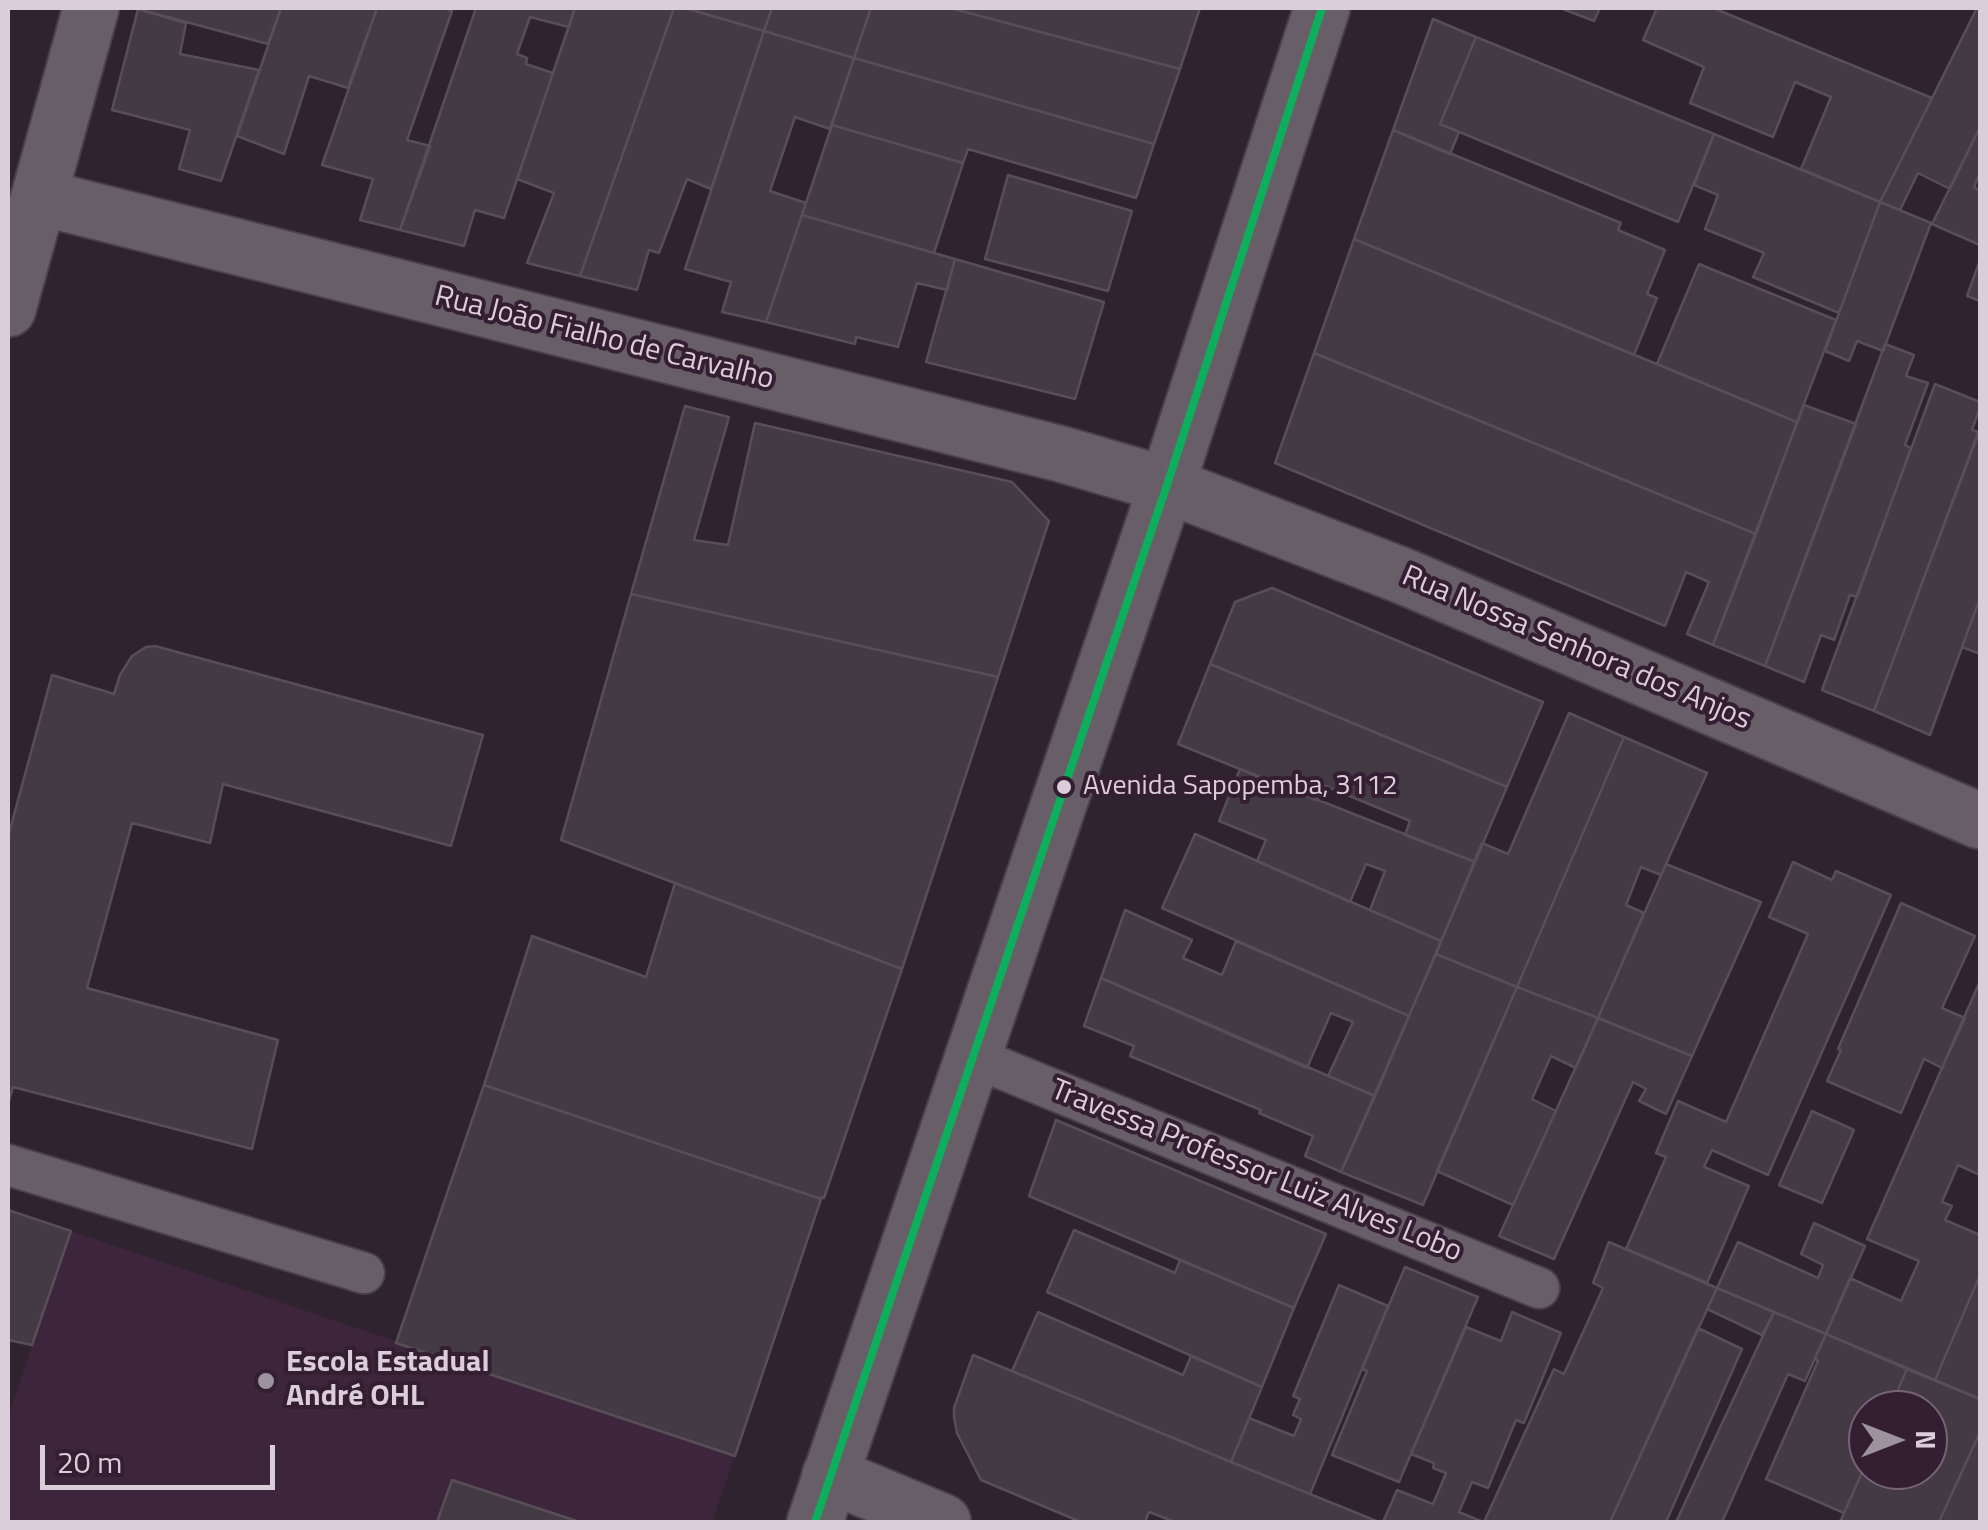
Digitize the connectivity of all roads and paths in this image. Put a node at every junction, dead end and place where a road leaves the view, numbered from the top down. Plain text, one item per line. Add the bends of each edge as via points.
1 (90, 8) edge
2 (1322, 8) edge
3 (38, 197) junction
4 (8, 309) edge
5 (1168, 485) junction
6 (1980, 821) edge
7 (973, 1057) junction
8 (8, 1164) edge
9 (364, 1273) dead end
10 (1540, 1288) dead end
11 (822, 1499) edge
12 (943, 1522) edge

1 - 3 street
2 - 5 street
3 - 4 street
3 - 5 street, Rua João Fialho de Carvalho
5 - 6 street, Rua Nossa Senhora dos Anjos via 1403,576
5 - 7 street
7 - 10 lane, Travessa Professor Luiz Alves Lobo
7 - 11 street
8 - 9 lane
11 - 12 street

